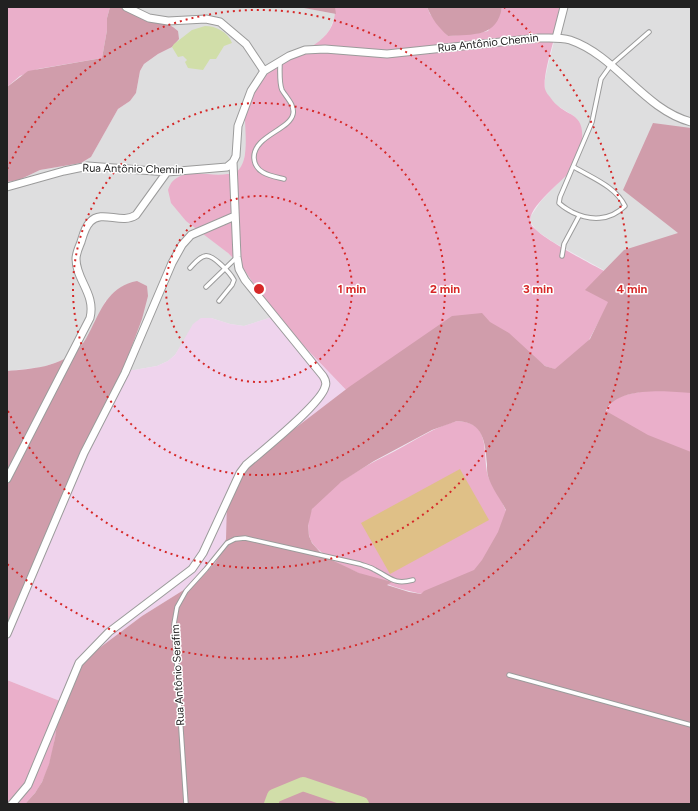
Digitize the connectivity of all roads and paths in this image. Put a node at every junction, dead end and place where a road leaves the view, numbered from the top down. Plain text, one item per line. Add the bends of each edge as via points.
1 (126, 7) edge
2 (564, 7) edge
3 (649, 32) dead end
4 (556, 38) junction
5 (280, 61) junction
6 (611, 65) junction
7 (264, 71) junction
8 (691, 122) edge
9 (233, 162) junction
10 (574, 167) junction
11 (167, 172) junction
12 (284, 179) dead end
13 (7, 187) edge
14 (235, 216) junction
15 (580, 216) junction
16 (562, 256) dead end
17 (237, 257) junction
18 (190, 268) dead end
19 (225, 269) junction
20 (206, 287) dead end
21 (219, 301) dead end
22 (7, 479) edge
23 (413, 580) dead end
24 (7, 634) edge
25 (509, 675) dead end
26 (691, 725) edge
27 (12, 804) edge
28 (186, 804) edge

1 - 7 street via 149,18 168,21 206,19 220,22 246,44
2 - 4 street
3 - 6 lane
4 - 5 street, Rua Antônio Chemin via 387,54 305,50
4 - 6 street, Rua Antônio Chemin via 569,40 586,48
5 - 7 street, Rua Antônio Chemin
5 - 12 lane via 281,88 294,109 293,116 261,142 254,158 259,170
6 - 8 street, Rua Antônio Chemin via 662,109
6 - 10 lane via 601,79 592,122
7 - 9 street, Rua Antônio Chemin via 251,91 238,126 236,156
9 - 11 street, Rua Antônio Chemin via 227,167
9 - 14 street
10 - 15 lane via 559,203
10 - 15 lane via 611,188 625,206 620,211 600,219
11 - 13 street, Rua Antônio Chemin via 88,166
11 - 22 street via 136,215 125,219 101,216 90,222 84,231 76,265 92,302 90,318
14 - 17 street
14 - 24 street via 191,235 172,263 125,373 84,453
15 - 16 lane via 564,244
17 - 19 lane
17 - 27 street via 239,269 245,280 323,376 326,381 325,387 315,404 240,473 203,553 192,569 109,632 79,663 28,784
18 - 19 lane via 203,256 208,256
19 - 20 lane
19 - 21 lane via 234,280
23 - 28 lane, Rua Antônio Serafim via 403,583 395,581 360,564 245,538 227,543 186,591 177,607 174,624
25 - 26 lane

